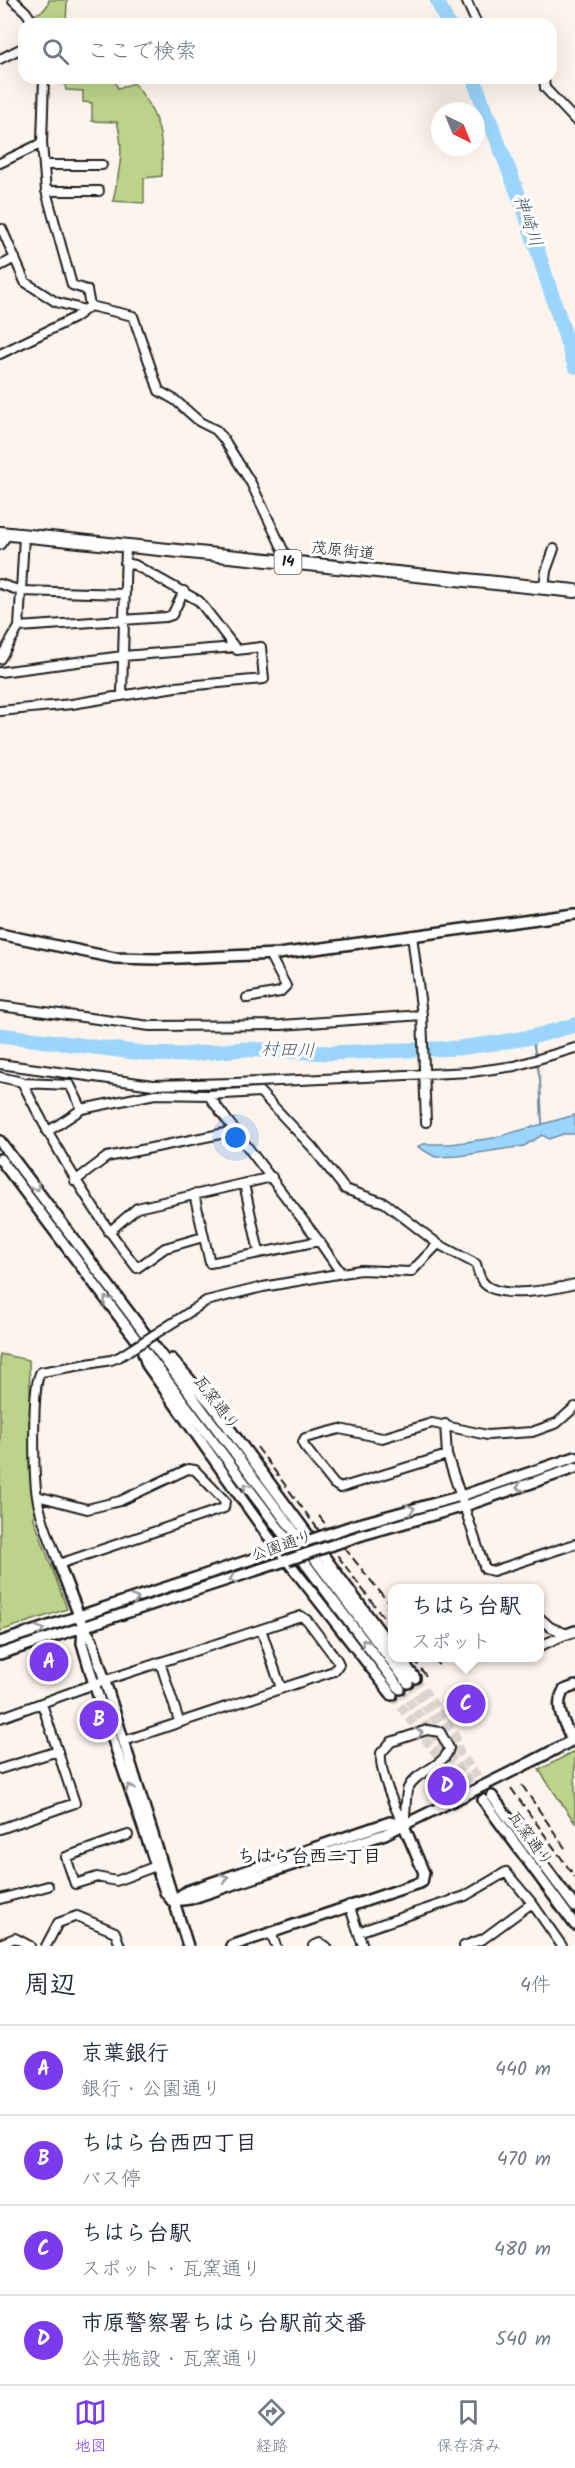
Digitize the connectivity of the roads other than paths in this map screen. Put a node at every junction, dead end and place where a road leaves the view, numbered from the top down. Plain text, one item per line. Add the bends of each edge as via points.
1 (13, 0) edge
2 (466, 0) edge
3 (30, 18) edge
4 (474, 18) edge
5 (18, 50) edge
6 (0, 59) edge
7 (44, 84) edge
8 (545, 84) edge
9 (575, 120) edge
10 (42, 143) junction
11 (0, 163) edge
12 (44, 165) junction
13 (102, 165) dead end
14 (46, 191) junction
15 (99, 191) dead end
16 (0, 230) edge
17 (15, 258) junction
18 (0, 266) edge
19 (88, 308) junction
20 (0, 354) edge
21 (4, 534) edge
22 (24, 536) junction
23 (0, 545) edge
24 (126, 547) junction
25 (554, 549) dead end
26 (125, 562) junction
27 (285, 562) junction
28 (0, 584) edge
29 (544, 588) junction
30 (21, 591) junction
31 (184, 591) junction
32 (575, 591) edge
33 (125, 594) junction
34 (124, 618) junction
35 (19, 627) junction
36 (235, 647) junction
37 (123, 656) junction
38 (0, 659) edge
39 (0, 672) edge
40 (122, 694) junction
41 (0, 711) edge
42 (575, 914) edge
43 (0, 934) edge
44 (412, 934) junction
45 (269, 954) junction
46 (247, 998) dead end
47 (0, 1006) edge
48 (422, 1015) junction
49 (575, 1048) edge
50 (0, 1064) edge
51 (425, 1075) junction
52 (0, 1077) edge
53 (22, 1083) junction
54 (208, 1095) junction
55 (82, 1109) junction
56 (426, 1122) dead end
57 (236, 1131) junction
58 (47, 1132) junction
59 (0, 1141) edge
60 (0, 1159) edge
61 (272, 1177) junction
62 (75, 1181) junction
63 (244, 1184) junction
64 (194, 1194) junction
65 (109, 1232) junction
66 (203, 1237) junction
67 (320, 1240) junction
68 (438, 1244) junction
69 (259, 1252) junction
70 (341, 1273) junction
71 (575, 1284) edge
72 (152, 1342) junction
73 (142, 1347) junction
74 (575, 1407) edge
75 (445, 1424) junction
76 (447, 1455) junction
77 (575, 1457) edge
78 (575, 1468) edge
79 (37, 1496) junction
80 (461, 1496) junction
81 (465, 1506) junction
82 (312, 1539) junction
83 (575, 1544) edge
84 (319, 1549) junction
85 (280, 1550) junction
86 (288, 1560) junction
87 (59, 1564) junction
88 (544, 1621) edge
89 (81, 1622) junction
90 (261, 1629) junction
91 (571, 1632) edge
92 (388, 1641) edge
93 (0, 1642) edge
94 (544, 1644) edge
95 (0, 1654) edge
96 (160, 1662) junction
97 (401, 1662) edge
98 (105, 1681) junction
99 (94, 1684) junction
100 (404, 1686) junction
101 (575, 1686) edge
102 (281, 1688) junction
103 (42, 1704) junction
104 (0, 1718) edge
105 (179, 1720) junction
106 (124, 1740) junction
107 (573, 1740) edge
108 (58, 1750) junction
109 (0, 1769) edge
110 (404, 1826) junction
111 (0, 1829) edge
112 (128, 1835) dead end
113 (156, 1866) junction
114 (48, 1886) dead end
115 (0, 1899) edge
116 (172, 1901) junction
117 (532, 1903) junction
118 (349, 1905) junction
119 (575, 1907) edge
120 (575, 1925) edge
121 (358, 1932) junction
122 (271, 1933) junction
123 (0, 1944) edge
124 (558, 1944) edge
125 (30, 1946) edge
126 (45, 1946) edge
127 (120, 1946) edge
128 (188, 1946) edge
129 (231, 1946) edge
130 (276, 1946) edge
131 (313, 1946) edge
132 (326, 1946) edge
133 (363, 1946) edge
134 (464, 1946) edge

1 - 3 street
2 - 4 street
5 - 6 street
7 - 10 street
8 - 9 street
10 - 11 street
10 - 12 street
12 - 13 street
12 - 14 street
14 - 15 street
14 - 19 street via 72,285 87,290
16 - 17 street
17 - 18 street
17 - 19 street via 25,282 56,302
19 - 20 street
19 - 27 street via 133,316 159,391 223,438 251,483 286,556
21 - 22 main road, 茂原街道 / 14
21 - 23 street
22 - 24 main road, 茂原街道 / 14
22 - 30 street
24 - 26 street
24 - 27 main road, 茂原街道 / 14
25 - 29 street
26 - 31 street
26 - 33 street
27 - 29 main road, 茂原街道 / 14
28 - 30 street
29 - 32 main road, 茂原街道 / 14
30 - 33 street
30 - 35 street
31 - 34 street via 172,615
31 - 36 street via 199,601
33 - 34 street
34 - 35 street
34 - 37 street
35 - 38 street
36 - 37 street
36 - 40 street via 237,651 261,647 264,679
37 - 39 street
37 - 40 street
40 - 41 street via 72,704
42 - 44 street
43 - 45 street via 115,958
44 - 45 street
44 - 48 street
45 - 46 street via 286,986 280,992
47 - 48 street via 150,1026 281,1025
48 - 51 street
49 - 51 street via 514,1066
50 - 51 street via 153,1085
51 - 56 street
52 - 53 street
53 - 55 street via 70,1085
53 - 58 street
54 - 55 street via 155,1094
54 - 57 street
54 - 68 street via 260,1092 312,1147 345,1190 385,1203
55 - 58 street
57 - 61 street
57 - 62 street via 107,1157
58 - 62 street
59 -> 72 street, 瓦窯通り
73 -> 60 street, 瓦窯通り
61 - 63 street
61 - 67 street
62 - 65 street
63 - 64 street
63 - 69 street
64 - 65 street via 136,1208
64 - 66 street
65 - 66 street via 137,1268 165,1248
66 - 69 street via 210,1263
67 - 69 street
67 - 70 street
68 - 70 street via 411,1272
68 - 71 street via 476,1264 482,1281 492,1290 542,1292
70 - 79 street, bridge via 206,1301 119,1357 41,1372 36,1377 34,1415
72 - 82 street via 164,1350 212,1406
72 - 100 street, 瓦窯通り
73 - 85 street via 147,1365
100 -> 73 street, 瓦窯通り
74 - 75 street via 557,1423 532,1432 487,1435
75 - 76 street
75 - 76 street via 432,1423 382,1438 340,1429 305,1438 303,1442 340,1488
76 - 80 street
77 - 80 street, 公園通り
78 -> 81 street, 公園通り
79 - 87 street
79 - 87 street via 87,1509 120,1501 188,1469 195,1470 225,1501 224,1508
80 - 81 street
82 -> 80 street, 公園通り, bridge
81 - 83 street via 483,1567 488,1571
81 - 84 street, 公園通り, bridge
82 - 84 street, bridge
82 - 85 street, 公園通り, bridge
84 - 86 street, 公園通り, bridge
84 - 92 street
85 - 86 street
89 -> 85 street, 公園通り
86 -> 89 street, 公園通り
86 - 100 street
87 - 89 street
88 - 91 street via 556,1630
93 -> 89 street, 公園通り
89 - 95 street, 公園通り
89 - 98 street via 92,1640
89 - 99 street via 82,1643
90 - 96 street
90 - 102 street
90 - 102 street via 304,1617 339,1664 334,1671
91 - 94 street
96 - 98 street
96 - 105 street
97 - 100 street
98 - 99 street
98 - 106 street
99 - 103 street
113 -> 99 street
101 - 107 street via 564,1690 559,1698 559,1709
102 - 105 street
103 - 104 street
103 - 108 street
105 - 106 street
106 - 116 street
107 - 110 street, bridge
108 - 109 street
108 - 111 street via 75,1803
110 -> 110 street via 381,1753 391,1742 436,1730 448,1742 448,1753 408,1789
110 - 116 street via 190,1899
110 - 118 street via 424,1873 422,1882
112 - 113 street via 66,1857 75,1884 97,1877 116,1881
113 - 116 street
114 - 115 street
116 - 128 street
117 - 121 street via 510,1875 502,1873 465,1896
117 - 124 street
117 - 134 street via 483,1940
118 - 121 street
118 - 122 street
119 - 120 street, 瓦窯通り via 488,1798
121 - 133 street
122 - 129 street
122 - 130 street
123 - 125 street via 15,1938
126 - 127 street via 58,1923 77,1916 115,1932
131 - 132 street

